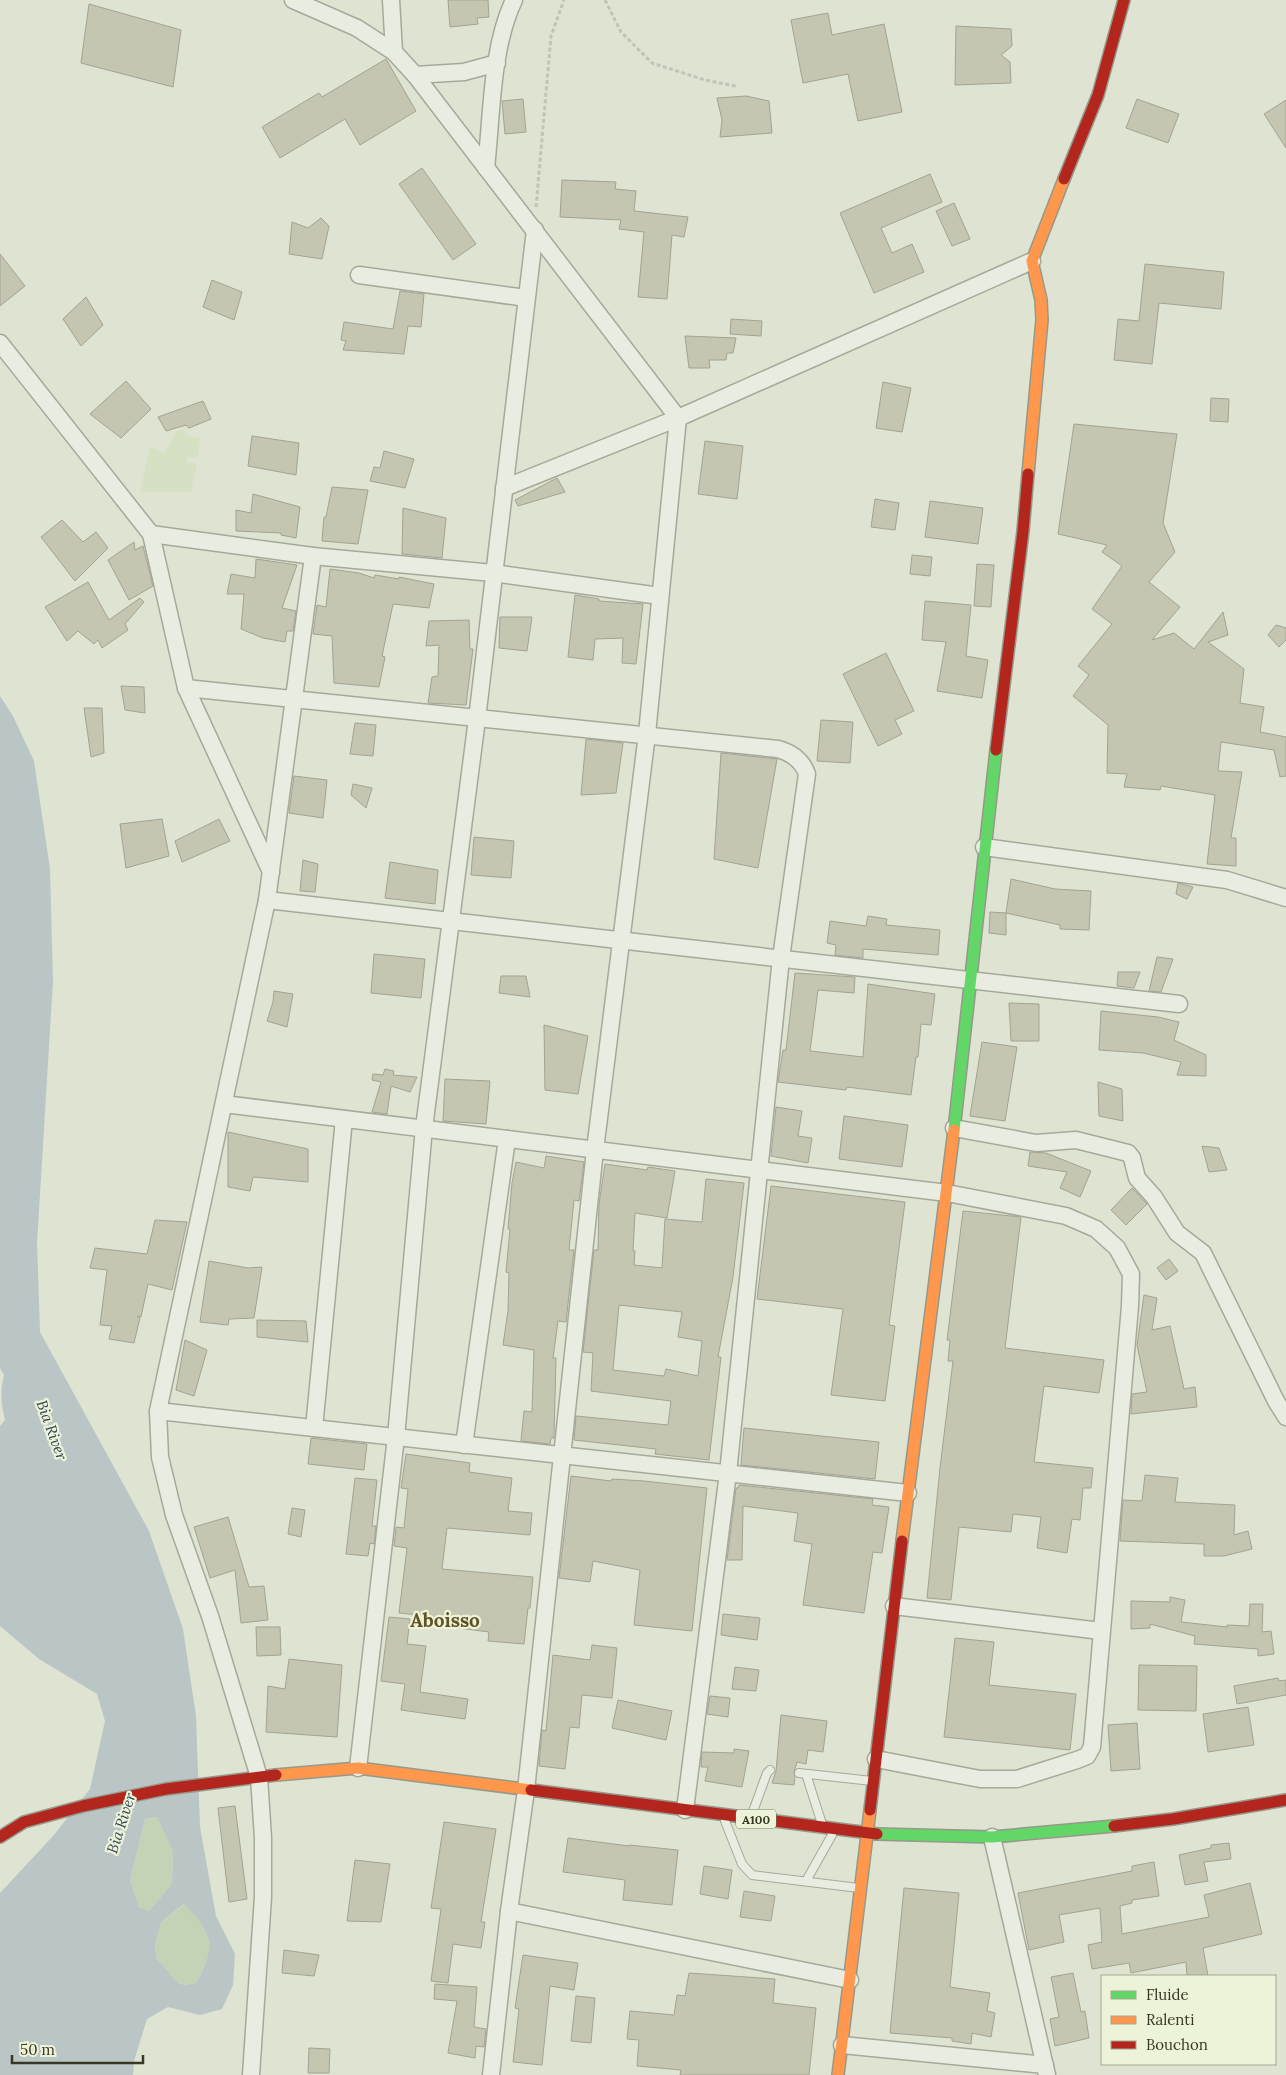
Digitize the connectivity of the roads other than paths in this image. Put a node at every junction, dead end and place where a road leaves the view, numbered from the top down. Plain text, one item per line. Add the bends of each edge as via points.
1 (293, 0) edge
2 (391, 0) edge
3 (514, 0) edge
4 (1124, 0) edge
5 (394, 52) junction
6 (496, 63) junction
7 (415, 75) junction
8 (486, 168) junction
9 (534, 230) junction
10 (1032, 261) junction
11 (358, 275) dead end
12 (526, 298) junction
13 (0, 343) edge
14 (678, 418) junction
15 (504, 488) junction
16 (151, 534) junction
17 (313, 556) junction
18 (493, 573) junction
19 (660, 596) junction
20 (186, 688) junction
21 (294, 699) junction
22 (477, 719) junction
23 (647, 734) junction
24 (984, 847) junction
25 (271, 872) junction
26 (1286, 898) edge
27 (267, 900) junction
28 (450, 920) junction
29 (620, 940) junction
30 (781, 958) junction
31 (970, 980) junction
32 (1179, 1004) dead end
33 (224, 1104) junction
34 (344, 1119) junction
35 (424, 1128) junction
36 (954, 1128) junction
37 (508, 1139) junction
38 (595, 1150) junction
39 (758, 1170) junction
40 (947, 1193) junction
41 (158, 1412) junction
42 (1286, 1417) edge
43 (314, 1428) junction
44 (396, 1437) junction
45 (464, 1444) junction
46 (563, 1455) junction
47 (728, 1473) junction
48 (908, 1493) junction
49 (894, 1606) junction
50 (1101, 1631) junction
51 (876, 1759) junction
52 (358, 1768) junction
53 (770, 1770) dead end
54 (259, 1778) junction
55 (874, 1781) junction
56 (526, 1790) junction
57 (1286, 1800) edge
58 (685, 1810) junction
59 (722, 1815) junction
60 (751, 1818) junction
61 (829, 1829) junction
62 (867, 1834) junction
63 (992, 1836) junction
64 (0, 1837) edge
65 (806, 1882) junction
66 (861, 1888) junction
67 (509, 1911) junction
68 (850, 1980) junction
69 (842, 2045) junction
70 (1046, 2070) edge
71 (251, 2075) edge
72 (491, 2075) edge
73 (838, 2075) edge

1 - 5 street via 357,28
2 - 5 street
3 - 6 street via 506,16
4 - 10 main road via 1098,95
5 - 7 street
6 - 7 street via 464,72
6 - 8 street
7 - 8 street
8 - 9 street
9 - 12 street
9 - 14 street
10 - 14 street
10 - 24 main road via 1042,320 1023,531
11 - 12 street
12 - 15 street
13 - 16 street
14 - 15 street
14 - 19 street
15 - 18 street
16 - 17 street
16 - 20 street
17 - 18 street
17 - 21 street
18 - 19 street
18 - 22 street
19 - 23 street
20 - 21 street
20 - 25 street
21 - 22 street
21 - 25 street
22 - 23 street
22 - 28 street
23 - 29 street
23 - 30 street via 778,749 796,757 804,766 807,774
24 - 26 street via 1227,880
24 - 31 main road
25 - 27 street
27 - 28 street
27 - 33 street
28 - 29 street
28 - 35 street
29 - 30 street
29 - 38 street
30 - 31 street
30 - 39 street
31 - 32 street
31 - 36 main road
33 - 34 street
33 - 41 street
34 - 35 street
34 - 43 street
35 - 37 street
35 - 44 street
36 - 40 main road
36 - 42 street via 1036,1143 1076,1140 1128,1153 1137,1178 1154,1197 1177,1233 1203,1253
37 - 38 street
37 - 45 street
38 - 39 street
38 - 46 street
39 - 40 street
39 - 47 street
40 - 48 main road
40 - 50 street via 1066,1216 1096,1229 1117,1248 1131,1274
41 - 43 street
41 - 54 street via 160,1457 174,1515 210,1616
43 - 44 street
44 - 45 street
44 - 52 street
45 - 46 street
46 - 47 street
46 - 56 street
47 - 48 street
47 - 58 street
48 - 49 main road
49 - 50 street
49 - 51 main road
50 - 51 street via 1092,1748 1087,1756 1016,1779 998,1780
51 - 55 main road
52 - 54 main road, A100
52 - 56 main road, A100
53 - 60 lane
54 - 64 main road, A100 via 166,1788 116,1798 24,1822
54 - 71 street via 263,1897
55 - 61 lane via 802,1773
55 - 62 main road
56 - 58 main road, A100
56 - 67 street
57 - 63 main road, A100 via 1163,1820
58 - 59 main road, A100
59 - 60 main road, A100
59 - 65 lane via 742,1864 752,1875
60 - 61 main road, A100
61 - 62 main road, A100
61 - 65 lane
62 - 63 main road, A100
62 - 66 main road
63 - 70 street
65 - 66 lane
66 - 68 main road
67 - 68 street
67 - 72 street
68 - 69 main road
69 - 70 street
69 - 73 main road

